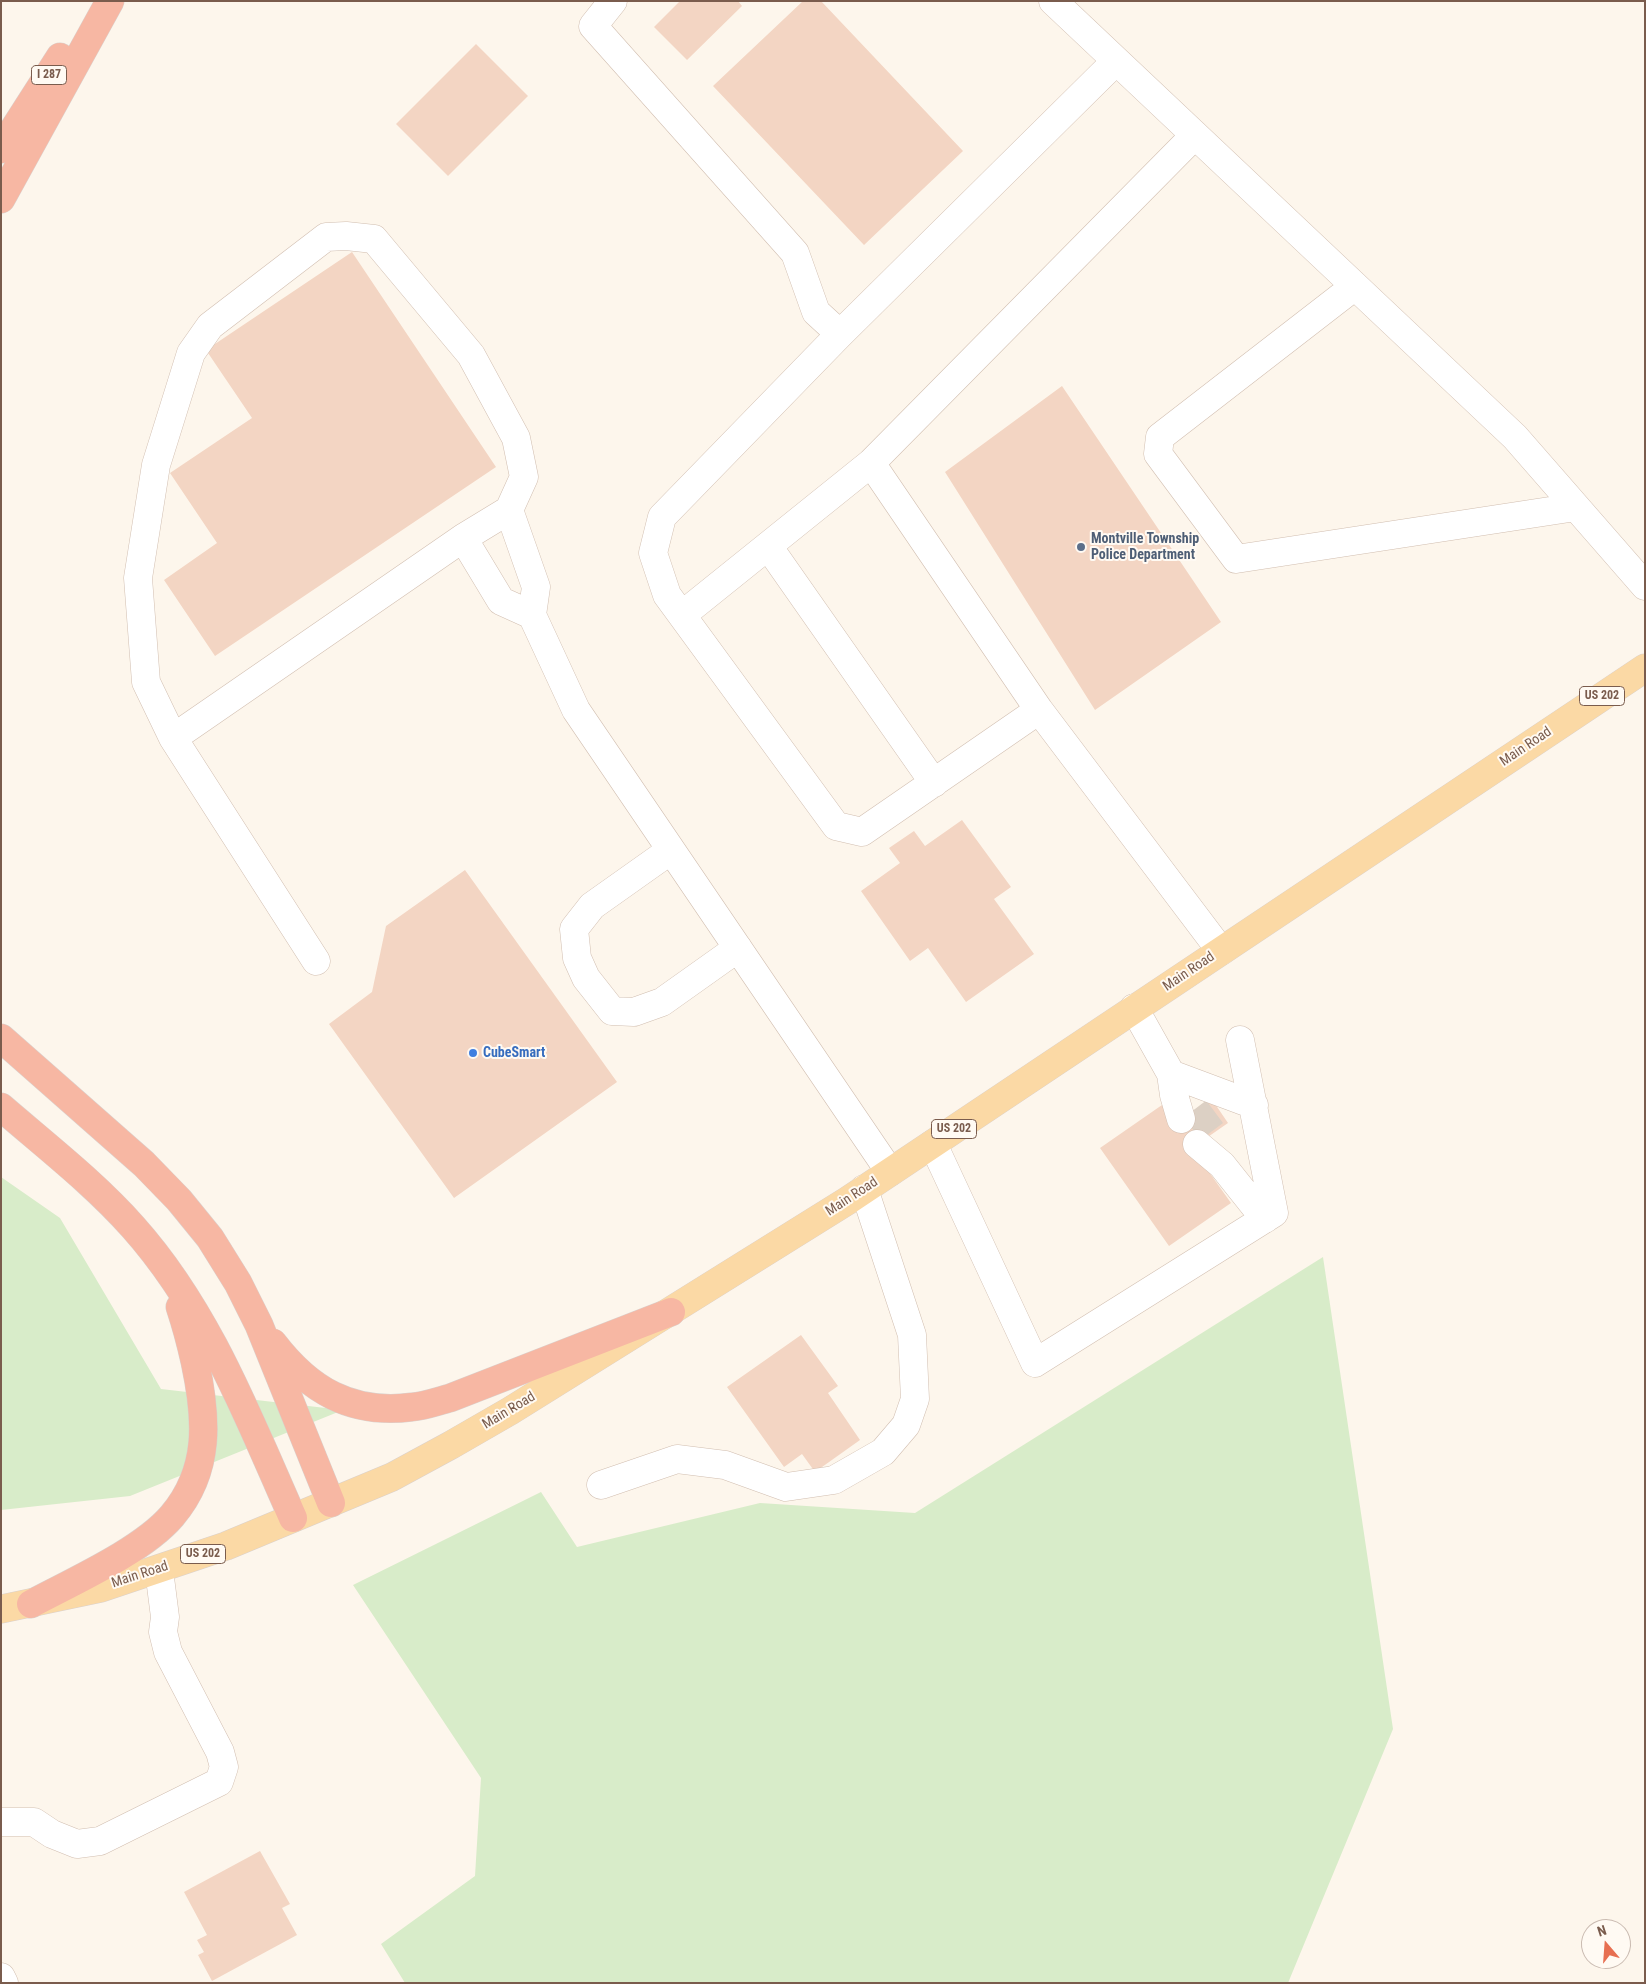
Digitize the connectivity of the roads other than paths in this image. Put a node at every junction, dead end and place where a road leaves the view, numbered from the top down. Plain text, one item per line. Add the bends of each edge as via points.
1 (96, 1) edge
2 (110, 1) edge
3 (613, 1) edge
4 (1053, 1) edge
5 (1116, 61) junction
6 (1195, 135) junction
7 (1, 149) edge
8 (1, 199) edge
9 (1355, 286) junction
10 (840, 334) junction
11 (871, 463) junction
12 (1576, 508) junction
13 (509, 510) junction
14 (463, 538) junction
15 (768, 546) junction
16 (1645, 586) edge
17 (532, 614) junction
18 (682, 615) junction
19 (1645, 668) edge
20 (1039, 710) junction
21 (173, 738) junction
22 (934, 783) junction
23 (671, 850) junction
24 (738, 948) junction
25 (1221, 951) junction
26 (316, 961) dead end
27 (1134, 1008) junction
28 (1, 1038) edge
29 (1240, 1040) dead end
30 (1254, 1105) junction
31 (1, 1107) edge
32 (1205, 1139) tunnel mouth
33 (933, 1144) junction
34 (890, 1172) junction
35 (864, 1190) junction
36 (1265, 1219) junction
37 (166, 1268) junction
38 (670, 1312) junction
39 (259, 1325) junction
40 (601, 1485) dead end
41 (331, 1503) junction
42 (293, 1518) junction
43 (159, 1570) junction
44 (31, 1604) junction
45 (1, 1609) edge
46 (1, 1822) edge
47 (1, 1976) edge
48 (4, 1983) edge

1 - 7 highway, I 287
2 - 8 highway
3 - 10 street via 593,26 795,253 816,312
4 - 5 street
5 - 6 street
5 - 10 street
6 - 9 street
6 - 11 street
9 - 12 street via 1515,437
9 - 12 street via 1160,437 1158,454 1236,559
10 - 18 street via 662,517 653,553 667,595
11 - 15 street
11 - 20 street
12 - 16 street
13 - 14 street
13 - 17 street via 536,587
13 - 21 street via 524,477 516,438 471,355 374,239 326,237 210,326 191,354 156,465 138,578 146,682
14 - 17 street via 501,601
14 - 21 street
15 - 18 street
15 - 22 street
17 - 23 street via 576,710
18 - 22 street via 836,826 862,832
19 - 25 main road, Main Road / US 202
20 - 22 street
20 - 25 street
21 - 26 street
23 - 24 street
23 - 24 street via 592,906 574,929 577,958 586,978 612,1011 634,1012 662,1002
24 - 34 street
25 - 27 main road, Main Road / US 202
27 - 30 street via 1180,1099
27 - 33 main road, Main Road / US 202
28 - 39 highway via 144,1164 179,1200 210,1238
29 - 30 street
30 - 36 street via 1274,1213
31 - 37 highway via 94,1188 133,1227
32 - 36 street
33 - 34 main road, Main Road / US 202
33 - 36 street via 1035,1363
34 - 35 main road, Main Road / US 202
35 - 38 main road, Main Road / US 202
35 - 40 street via 912,1334 915,1398 906,1425 883,1452 834,1480 786,1487 725,1465 678,1459
37 - 42 highway via 197,1314 223,1364
37 - 44 highway via 192,1349 205,1423 201,1458 191,1488 171,1517 146,1539
38 - 39 highway via 450,1398 413,1407 386,1408 356,1406 327,1394 282,1355
38 - 41 main road, Main Road / US 202 via 452,1446
39 - 41 highway
41 - 42 main road, Main Road / US 202
42 - 43 main road, Main Road / US 202
43 - 44 main road, Main Road / US 202 via 101,1588
43 - 46 street via 165,1617 163,1632 168,1652 220,1752 224,1767 219,1782 100,1841 76,1844 34,1822
44 - 45 main road, Main Road / US 202
47 - 48 street

